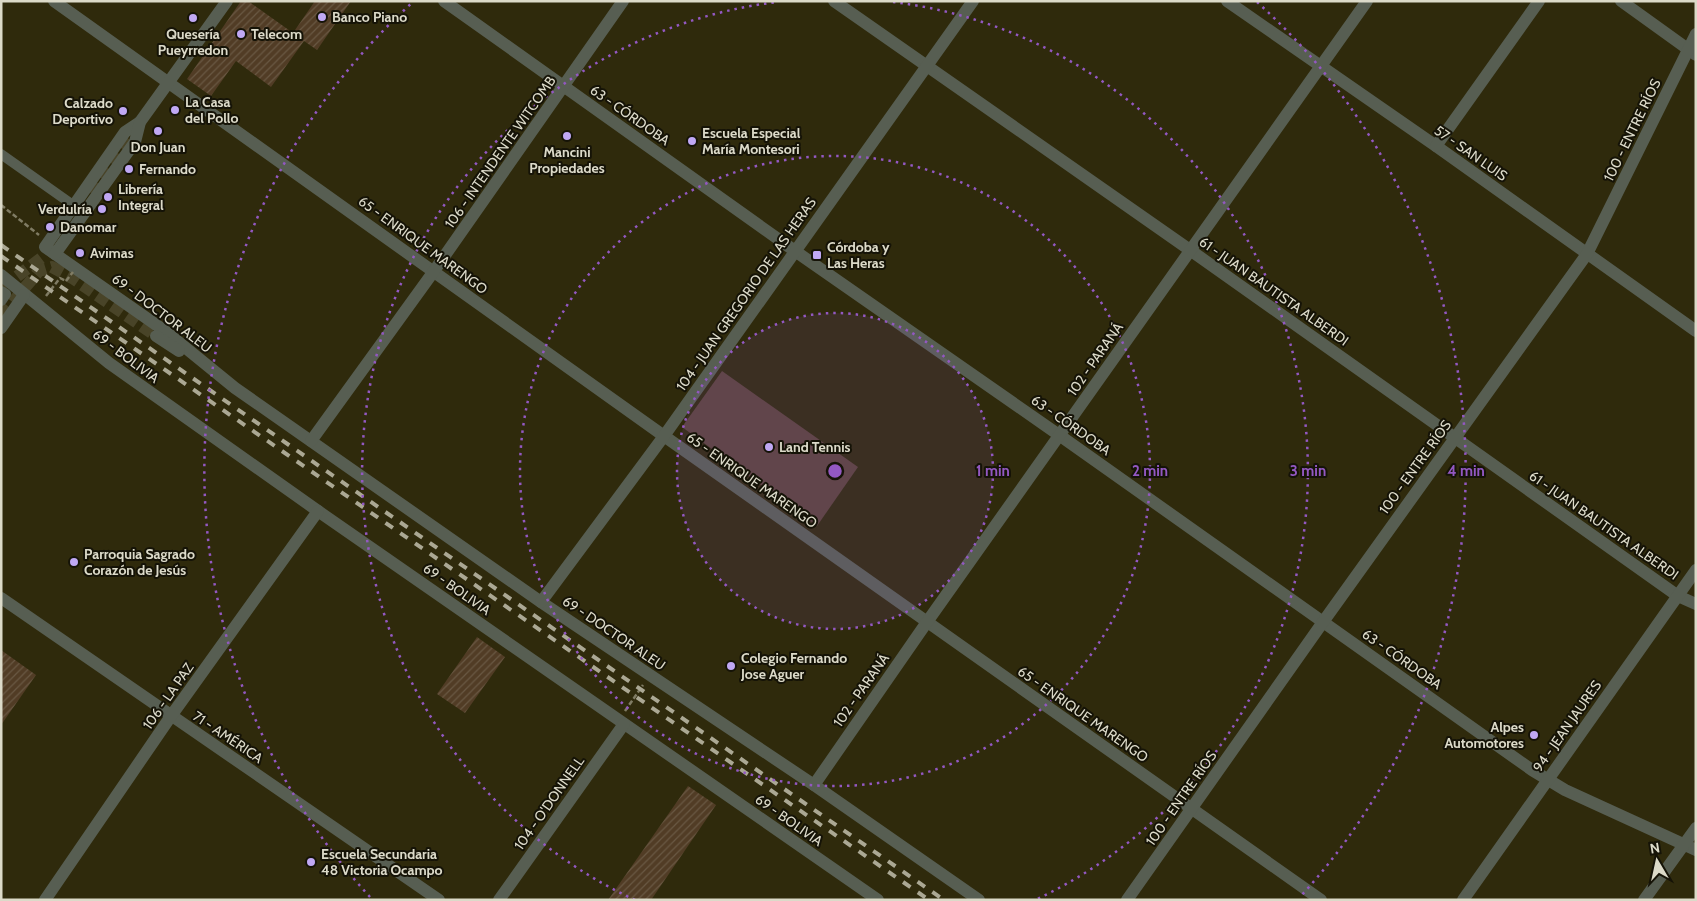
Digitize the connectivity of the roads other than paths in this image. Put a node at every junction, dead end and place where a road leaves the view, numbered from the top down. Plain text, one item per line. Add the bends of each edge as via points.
1 (54, 1) edge
2 (227, 1) edge
3 (444, 1) edge
4 (623, 1) edge
5 (834, 1) edge
6 (973, 1) edge
7 (1227, 1) edge
8 (1367, 1) edge
9 (1540, 1) edge
10 (1621, 1) edge
11 (1696, 34) edge
12 (1692, 52) edge
13 (926, 66) junction
14 (1320, 67) junction
15 (169, 82) junction
16 (565, 87) junction
17 (140, 122) junction
18 (1436, 146) junction
19 (1, 154) edge
20 (73, 205) junction
21 (50, 250) junction
22 (1190, 250) junction
23 (795, 251) junction
24 (1587, 254) junction
25 (434, 271) junction
26 (1, 275) edge
27 (24, 294) junction
28 (1, 328) edge
29 (1696, 331) edge
30 (156, 336) tunnel mouth
31 (235, 388) junction
32 (1059, 435) junction
33 (664, 436) junction
34 (1454, 438) junction
35 (311, 441) junction
36 (318, 511) junction
37 (1696, 570) edge
38 (1678, 596) junction
39 (1, 598) edge
40 (541, 602) junction
41 (1696, 604) edge
42 (927, 622) junction
43 (1323, 622) junction
44 (171, 716) junction
45 (621, 722) junction
46 (1548, 780) junction
47 (814, 785) junction
48 (1192, 809) junction
49 (1696, 828) edge
50 (1684, 844) junction
51 (1696, 850) edge
52 (45, 900) edge
53 (439, 900) edge
54 (499, 900) edge
55 (878, 900) edge
56 (979, 900) edge
57 (1127, 900) edge
58 (1321, 900) edge
59 (1463, 900) edge
60 (1644, 900) edge

1 - 15 street, 65 - ENRIQUE MARENGO
2 - 15 street
3 - 16 street, 63 - CÓRDOBA
4 - 16 street, 106 - INTENDENTE WITCOMB
5 - 13 street, 61 - JUAN BAUTISTA ALBERDI
6 - 13 street, 104 - JUAN GREGORIO DE LAS HERAS
7 - 14 street, 57 - SAN LUIS
8 - 14 street, 102 - PARANÁ
9 - 18 street
10 - 12 street
11 - 12 street, 100 - ENTRE RÍOS
12 - 24 street, 100 - ENTRE RÍOS
13 - 22 street, 61 - JUAN BAUTISTA ALBERDI
13 - 23 street, 104 - JUAN GREGORIO DE LAS HERAS
14 - 18 street, 57 - SAN LUIS
14 - 22 street, 102 - PARANÁ
15 - 17 street
15 - 25 street, 65 - ENRIQUE MARENGO
16 - 23 street, 63 - CÓRDOBA
16 - 25 street, 106 - INTENDENTE WITCOMB
17 - 20 street via 125,132
17 - 21 street via 135,142
18 - 24 street, 57 - SAN LUIS
19 - 20 street
20 - 21 street
21 - 31 street, 69 - DOCTOR ALEU via 166,331
22 - 32 street, 102 - PARANÁ
22 - 34 street, 61 - JUAN BAUTISTA ALBERDI
23 - 32 street, 63 - CÓRDOBA
23 - 33 street, 104 - JUAN GREGORIO DE LAS HERAS
24 - 29 street, 57 - SAN LUIS
24 - 34 street, 100 - ENTRE RÍOS
25 - 33 street, 65 - ENRIQUE MARENGO
25 - 35 street, 106 - INTENDENTE WITCOMB
26 - 27 street, 69 - BOLIVIA
27 - 28 street
27 - 36 street, 69 - BOLIVIA via 109,363
30 - 31 street, 69 - DOCTOR ALEU
31 - 35 street, 69 - DOCTOR ALEU
32 - 42 street, 102 - PARANÁ
32 - 43 street, 63 - CÓRDOBA
33 - 40 street, 104 - JUAN GREGORIO DE LAS HERAS
33 - 42 street, 65 - ENRIQUE MARENGO
34 - 38 street, 61 - JUAN BAUTISTA ALBERDI
34 - 43 street, 100 - ENTRE RÍOS
35 - 40 street, 69 - DOCTOR ALEU
36 - 44 street, 106 - LA PAZ
36 - 45 street, 69 - BOLIVIA
37 - 38 street, 94 - JEAN JAURES
38 - 41 street, 61 - JUAN BAUTISTA ALBERDI
38 - 46 street, 94 - JEAN JAURES
39 - 44 street, 71 - AMÉRICA
40 - 47 street, 69 - DOCTOR ALEU
42 - 47 street, 102 - PARANÁ
42 - 48 street, 65 - ENRIQUE MARENGO
43 - 46 street, 63 - CÓRDOBA
43 - 48 street, 100 - ENTRE RÍOS
44 - 52 street, 106 - LA PAZ
44 - 53 street, 71 - AMÉRICA
45 - 54 street, 104 - O'DONNELL
45 - 55 street, 69 - BOLIVIA
46 - 50 street, 63 - CÓRDOBA
46 - 59 street, 94 - JEAN JAURES
47 - 56 street, 69 - DOCTOR ALEU
48 - 57 street, 100 - ENTRE RÍOS
48 - 58 street, 65 - ENRIQUE MARENGO
49 - 50 street
50 - 51 street, 63 - CÓRDOBA
50 - 60 street

